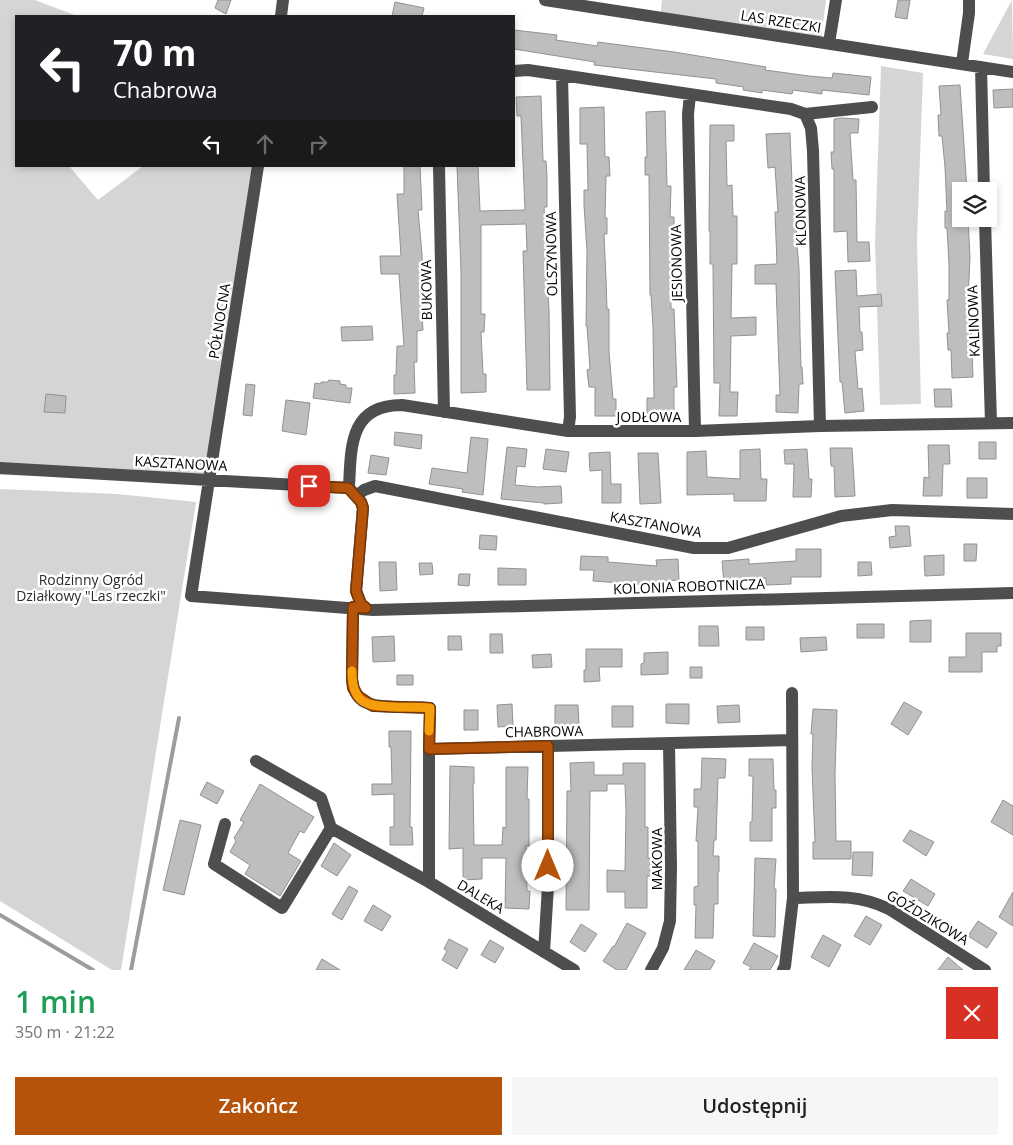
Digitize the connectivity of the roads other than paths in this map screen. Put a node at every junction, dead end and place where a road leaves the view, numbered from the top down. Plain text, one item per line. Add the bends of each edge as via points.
1 (283, 0) edge
2 (545, 0) edge
3 (836, 0) edge
4 (968, 0) edge
5 (611, 5) edge
6 (281, 15) edge
7 (829, 43) junction
8 (962, 63) junction
9 (982, 67) junction
10 (515, 71) edge
11 (1013, 72) edge
12 (562, 76) junction
13 (690, 95) junction
14 (872, 107) dead end
15 (805, 114) junction
16 (258, 167) edge
17 (439, 167) edge
18 (984, 182) edge
19 (985, 227) edge
20 (444, 412) junction
21 (991, 423) junction
22 (1013, 423) edge
23 (820, 426) junction
24 (568, 431) junction
25 (695, 431) junction
26 (0, 468) edge
27 (209, 480) junction
28 (352, 492) junction
29 (1013, 514) edge
30 (1013, 593) edge
31 (359, 607) junction
32 (792, 693) dead end
33 (792, 740) junction
34 (669, 743) junction
35 (548, 746) junction
36 (429, 749) junction
37 (256, 761) dead end
38 (225, 824) dead end
39 (331, 828) junction
40 (429, 882) junction
41 (793, 898) junction
42 (544, 952) junction
43 (574, 970) edge
44 (651, 970) edge
45 (784, 970) edge
46 (985, 970) edge

1 - 6 street
2 - 5 street, LAS RZECZKI
3 - 7 street
4 - 8 street
5 - 7 street, LAS RZECZKI
7 - 8 street, LAS RZECZKI
8 - 9 street, LAS RZECZKI
9 - 11 street, LAS RZECZKI
9 - 18 street
10 - 12 street
12 - 13 street
12 - 24 street, OLSZYNOWA
13 - 15 street via 791,109
13 - 25 street, JESIONOWA
14 - 15 street
15 - 23 street, KLONOWA via 812,128 814,151
16 - 27 street, PÓŁNOCNA
17 - 20 street, BUKOWA
19 - 21 street, KALINOWA
20 - 24 street, JODŁOWA
20 - 28 street, JODŁOWA via 390,405 366,416 354,435
21 - 22 street, JODŁOWA
21 - 23 street, JODŁOWA
23 - 25 street, JODŁOWA
24 - 25 street, JODŁOWA
26 - 27 street, KASZTANOWA
27 - 28 street, KASZTANOWA
27 - 31 street, PÓŁNOCNA via 191,596
28 - 29 street, KASZTANOWA via 376,486 643,539 711,549 728,548 841,516 892,510
28 - 31 street via 363,508 356,591 361,604
30 - 31 street, KOLONIA ROBOTNICZA via 373,610
31 - 36 street via 353,688 358,696 373,706 430,708
32 - 33 street
33 - 34 street, CHABROWA
33 - 41 street
34 - 35 street, CHABROWA
34 - 44 street, MAKOWA via 670,921 663,948
35 - 36 street, CHABROWA
35 - 42 street via 548,886
36 - 40 street
37 - 39 street via 321,798
38 - 39 street via 214,864 282,908
39 - 40 street, DALEKA
40 - 42 street, DALEKA
41 - 45 street
41 - 46 street, GOŹDZIKOWA via 842,897 873,901
42 - 43 street, DALEKA

